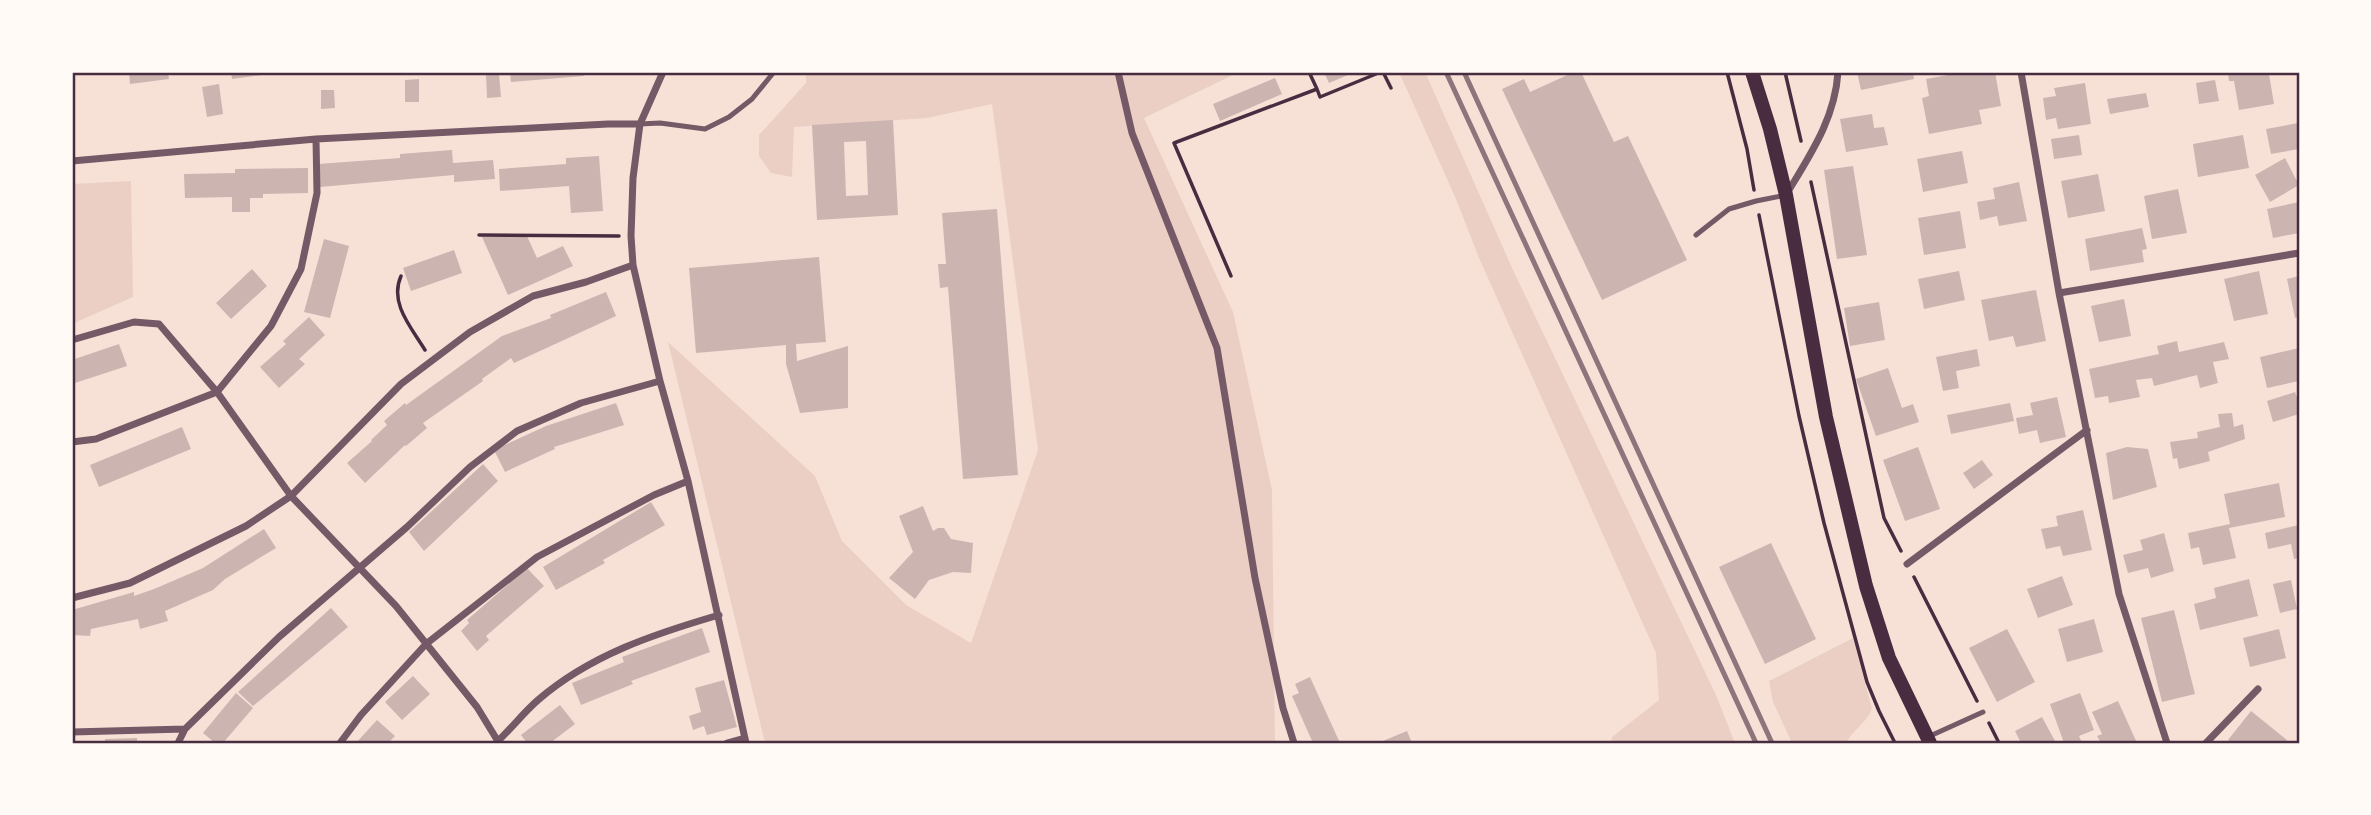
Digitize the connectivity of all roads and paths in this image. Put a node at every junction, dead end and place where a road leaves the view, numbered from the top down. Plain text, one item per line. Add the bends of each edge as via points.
1 (663, 72) edge
2 (774, 72) edge
3 (1118, 72) edge
4 (1309, 72) edge
5 (1375, 72) edge
6 (1383, 72) edge
7 (1727, 72) edge
8 (1752, 72) edge
9 (1785, 72) edge
10 (1838, 72) edge
11 (2021, 72) edge
12 (1391, 88) dead end
13 (1317, 89) junction
14 (640, 124) junction
15 (316, 139) junction
16 (72, 161) edge
17 (1806, 162) junction
18 (1786, 195) junction
19 (1756, 201) junction
20 (479, 234) dead end
21 (1696, 235) dead end
22 (631, 236) junction
23 (2299, 253) edge
24 (633, 265) junction
25 (401, 276) dead end
26 (1231, 276) dead end
27 (2059, 293) junction
28 (72, 340) edge
29 (432, 360) junction
30 (660, 381) junction
31 (217, 392) junction
32 (2087, 430) junction
33 (72, 442) edge
34 (688, 481) junction
35 (291, 496) junction
36 (1907, 564) junction
37 (360, 568) junction
38 (72, 598) edge
39 (719, 615) junction
40 (426, 644) junction
41 (2258, 689) dead end
42 (1983, 712) junction
43 (185, 729) junction
44 (72, 732) edge
45 (746, 741) edge
46 (1928, 741) edge
47 (178, 743) edge
48 (340, 743) edge
49 (498, 743) edge
50 (727, 743) edge
51 (1294, 743) edge
52 (1895, 743) edge
53 (1999, 743) edge
54 (2167, 743) edge
55 (2206, 743) edge

1 - 14 street
2 - 14 lane via 752,99 705,129
3 - 51 street via 1132,133 1217,348 1255,578
4 - 13 path
5 - 13 path via 1320,97
6 - 12 path
7 - 19 path
8 - 18 main road
9 - 17 path
10 - 17 street via 1837,94 1826,126
11 - 27 street
13 - 26 path via 1174,143
14 - 15 street
14 - 22 street
15 - 16 street
15 - 31 street via 317,193 301,269 271,326
17 - 18 street
17 - 36 path via 1884,518
18 - 19 lane
18 - 46 main road via 1826,417 1866,586 1889,659
19 - 21 lane via 1729,209
19 - 52 path via 1825,523 1867,682
20 - 22 path
22 - 24 street
23 - 27 street
24 - 29 street via 533,296
24 - 30 street
25 - 29 path via 398,306
27 - 32 street
28 - 31 street via 134,321 159,324
29 - 35 street via 346,437
30 - 34 street
30 - 37 street via 581,402 517,431 470,467
31 - 33 street via 96,439
31 - 35 street
32 - 36 street
32 - 54 street via 2119,594
34 - 39 street
34 - 40 street via 537,557
35 - 37 street
35 - 38 street via 246,526 131,583
36 - 42 path
37 - 40 street
37 - 43 street
39 - 45 street
39 - 49 street via 602,656 538,699
40 - 48 street
40 - 49 street via 477,707
41 - 55 street
42 - 46 lane
42 - 53 path
43 - 44 street
43 - 47 street
45 - 50 street

